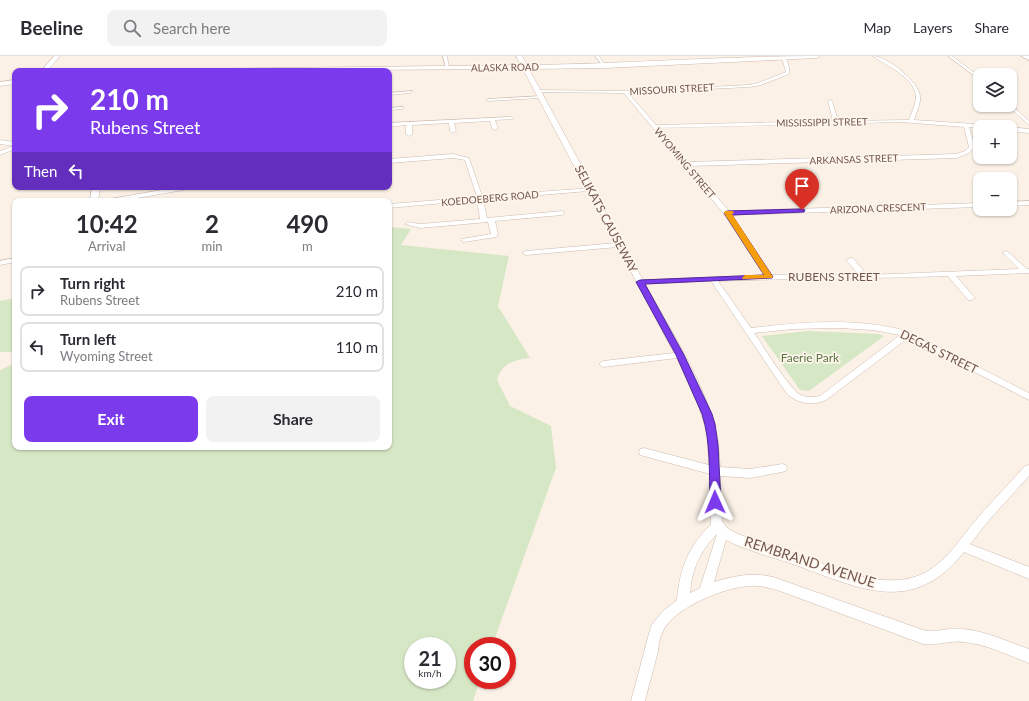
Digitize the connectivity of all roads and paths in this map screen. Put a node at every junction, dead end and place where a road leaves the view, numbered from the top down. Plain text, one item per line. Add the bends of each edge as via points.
1 (56, 56) edge
2 (445, 56) edge
3 (519, 56) edge
4 (597, 56) edge
5 (817, 56) edge
6 (875, 56) edge
7 (950, 56) edge
8 (1024, 56) edge
9 (741, 58) edge
10 (784, 58) junction
11 (1029, 58) edge
12 (605, 66) junction
13 (525, 67) junction
14 (46, 68) edge
15 (448, 68) junction
16 (392, 69) edge
17 (973, 73) edge
18 (12, 82) edge
19 (0, 84) edge
20 (410, 92) dead end
21 (626, 92) junction
22 (392, 94) edge
23 (539, 94) junction
24 (488, 100) dead end
25 (830, 101) dead end
26 (401, 108) dead end
27 (392, 109) edge
28 (1016, 112) edge
29 (511, 118) dead end
30 (492, 119) junction
31 (451, 121) junction
32 (911, 121) junction
33 (836, 122) junction
34 (409, 124) junction
35 (1029, 124) edge
36 (392, 125) edge
37 (966, 125) junction
38 (973, 126) edge
39 (655, 127) junction
40 (495, 128) dead end
41 (1017, 129) edge
42 (1029, 130) edge
43 (453, 132) dead end
44 (409, 134) dead end
45 (0, 142) edge
46 (12, 145) edge
47 (12, 147) edge
48 (0, 153) edge
49 (392, 161) edge
50 (686, 164) junction
51 (590, 189) junction
52 (172, 190) edge
53 (127, 198) edge
54 (480, 198) junction
55 (1029, 203) edge
56 (1017, 204) edge
57 (973, 205) edge
58 (392, 206) edge
59 (562, 213) dead end
60 (727, 213) junction
61 (488, 220) junction
62 (408, 224) dead end
63 (464, 240) dead end
64 (621, 245) junction
65 (526, 253) dead end
66 (1006, 253) dead end
67 (850, 260) dead end
68 (12, 261) edge
69 (0, 263) edge
70 (1028, 272) edge
71 (950, 274) junction
72 (769, 277) junction
73 (865, 277) junction
74 (713, 279) junction
75 (640, 282) junction
76 (971, 298) dead end
77 (749, 331) junction
78 (907, 334) junction
79 (680, 355) junction
80 (604, 364) dead end
81 (1029, 397) edge
82 (644, 452) dead end
83 (782, 468) dead end
84 (1029, 469) edge
85 (715, 471) junction
86 (720, 528) junction
87 (962, 546) junction
88 (1029, 573) edge
89 (705, 592) junction
90 (683, 604) junction
91 (1029, 656) edge
92 (638, 701) edge

1 - 14 street
2 - 15 street
3 - 13 street, SELIKATS CAUSEWAY
4 - 12 street
5 - 10 street, ALASKA ROAD
6 - 32 street via 901,73 916,90 918,98
7 - 17 street
8 - 11 street
9 - 10 street, ALASKA ROAD
9 - 12 street, ALASKA ROAD
10 - 21 street, MISSOURI STREET via 788,73 756,84
12 - 13 street, ALASKA ROAD
13 - 15 street, ALASKA ROAD
13 - 23 street, SELIKATS CAUSEWAY
15 - 16 street, ALASKA ROAD
18 - 19 street
20 - 22 street
21 - 23 street, MISSOURI STREET
21 - 39 street, WYOMING STREET
23 - 24 street, MISSOURI STREET
23 - 51 street, SELIKATS CAUSEWAY
25 - 33 street
26 - 27 street
28 - 35 street
29 - 30 street
30 - 31 street
30 - 40 street
31 - 34 street
31 - 43 street
32 - 33 street, MISSISSIPPI STREET
32 - 37 street, MISSISSIPPI STREET
33 - 39 street, MISSISSIPPI STREET
34 - 36 street
34 - 44 street
37 - 38 street, MISSISSIPPI STREET
37 - 50 street, ARKANSAS STREET via 972,147 957,156
39 - 50 street, WYOMING STREET
41 - 42 street
45 - 46 street
47 - 48 street
49 - 54 street via 453,156 464,158 469,161
50 - 60 street, WYOMING STREET
51 - 54 street, KOEDOEBERG ROAD
51 - 64 street, SELIKATS CAUSEWAY
52 - 53 street
54 - 58 street, KOEDOEBERG ROAD
54 - 61 street
55 - 56 street
57 - 60 street, ARIZONA CRESCENT
59 - 61 street
60 - 72 street, WYOMING STREET
61 - 62 street via 420,226
61 - 63 street via 495,234 493,236
64 - 65 street
64 - 75 street, SELIKATS CAUSEWAY
66 - 70 street
67 - 73 street
68 - 69 street
70 - 71 street, RUBENS STREET
71 - 73 street, RUBENS STREET
71 - 76 street
72 - 73 street, RUBENS STREET
72 - 74 street, RUBENS STREET
74 - 75 street, RUBENS STREET
74 - 77 street
75 - 79 street, SELIKATS CAUSEWAY
77 - 78 street, DEGAS STREET via 796,325 871,326
77 - 78 street via 790,392 809,401 816,401 832,392
78 - 81 street, DEGAS STREET
79 - 80 street
79 - 85 street, SELIKATS CAUSEWAY via 710,424
82 - 85 street
83 - 85 street via 770,468 750,474
84 - 87 street, REMBRAND AVENUE
85 - 86 street, SELIKATS CAUSEWAY via 716,518
86 - 87 street, REMBRAND AVENUE via 734,538 860,581 888,586 903,586 923,580 940,569
86 - 89 street
86 - 90 street via 700,543 689,564
87 - 88 street
89 - 90 street
89 - 91 street via 748,580 769,582 923,637 933,639 957,634 969,636
90 - 92 street via 664,618 658,626

